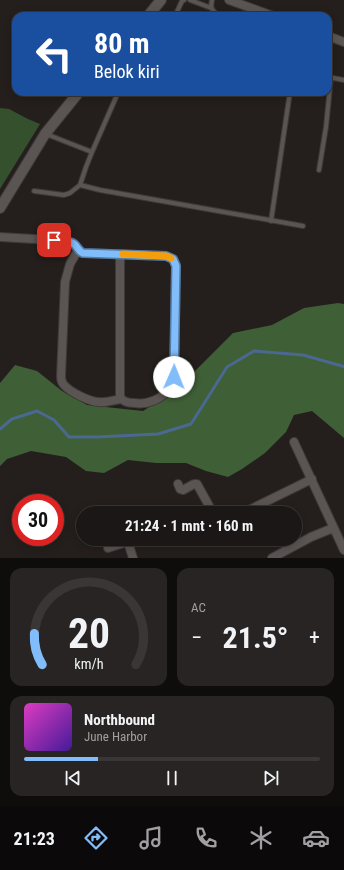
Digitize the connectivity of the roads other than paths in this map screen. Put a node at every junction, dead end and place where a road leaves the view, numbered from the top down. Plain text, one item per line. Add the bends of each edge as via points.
1 (162, 0) edge
2 (184, 0) edge
3 (190, 0) edge
4 (212, 0) edge
5 (229, 0) edge
6 (211, 8) junction
7 (153, 12) edge
8 (177, 12) edge
9 (214, 12) edge
10 (262, 12) edge
11 (332, 38) edge
12 (344, 42) edge
13 (332, 77) edge
14 (344, 80) edge
15 (77, 96) edge
16 (115, 96) edge
17 (289, 96) edge
18 (328, 96) edge
19 (45, 134) junction
20 (92, 152) junction
21 (319, 170) dead end
22 (80, 185) junction
23 (34, 191) dead end
24 (0, 208) edge
25 (270, 220) junction
26 (302, 226) dead end
27 (0, 237) edge
28 (78, 250) junction
29 (120, 254) junction
30 (121, 399) junction
31 (294, 442) dead end
32 (312, 479) junction
33 (178, 484) dead end
34 (209, 506) edge
35 (257, 506) edge
36 (333, 528) junction
37 (113, 546) edge
38 (129, 546) edge
39 (108, 548) dead end
40 (344, 550) edge
41 (133, 558) edge
42 (272, 558) edge

1 - 7 street
2 - 8 lane
3 - 6 lane
4 - 6 lane
5 - 10 street
6 - 9 lane
11 - 12 street
13 - 14 lane
15 - 19 street
16 - 20 lane
17 - 25 lane
18 - 21 lane
19 - 20 lane
19 - 24 street
20 - 22 lane
22 - 23 lane via 70,194 64,195
22 - 25 lane
25 - 26 lane
27 - 28 street via 68,241
28 - 29 street via 83,253
28 - 30 street via 70,264 65,282 62,382 68,389 99,403
29 - 30 street
29 - 30 street via 166,256 173,259 176,266 174,377 162,395 147,404 124,402
31 - 32 street
32 - 35 street
32 - 36 street
33 - 34 street via 183,490 197,484
36 - 40 street
36 - 42 street
37 - 39 street
38 - 41 street

